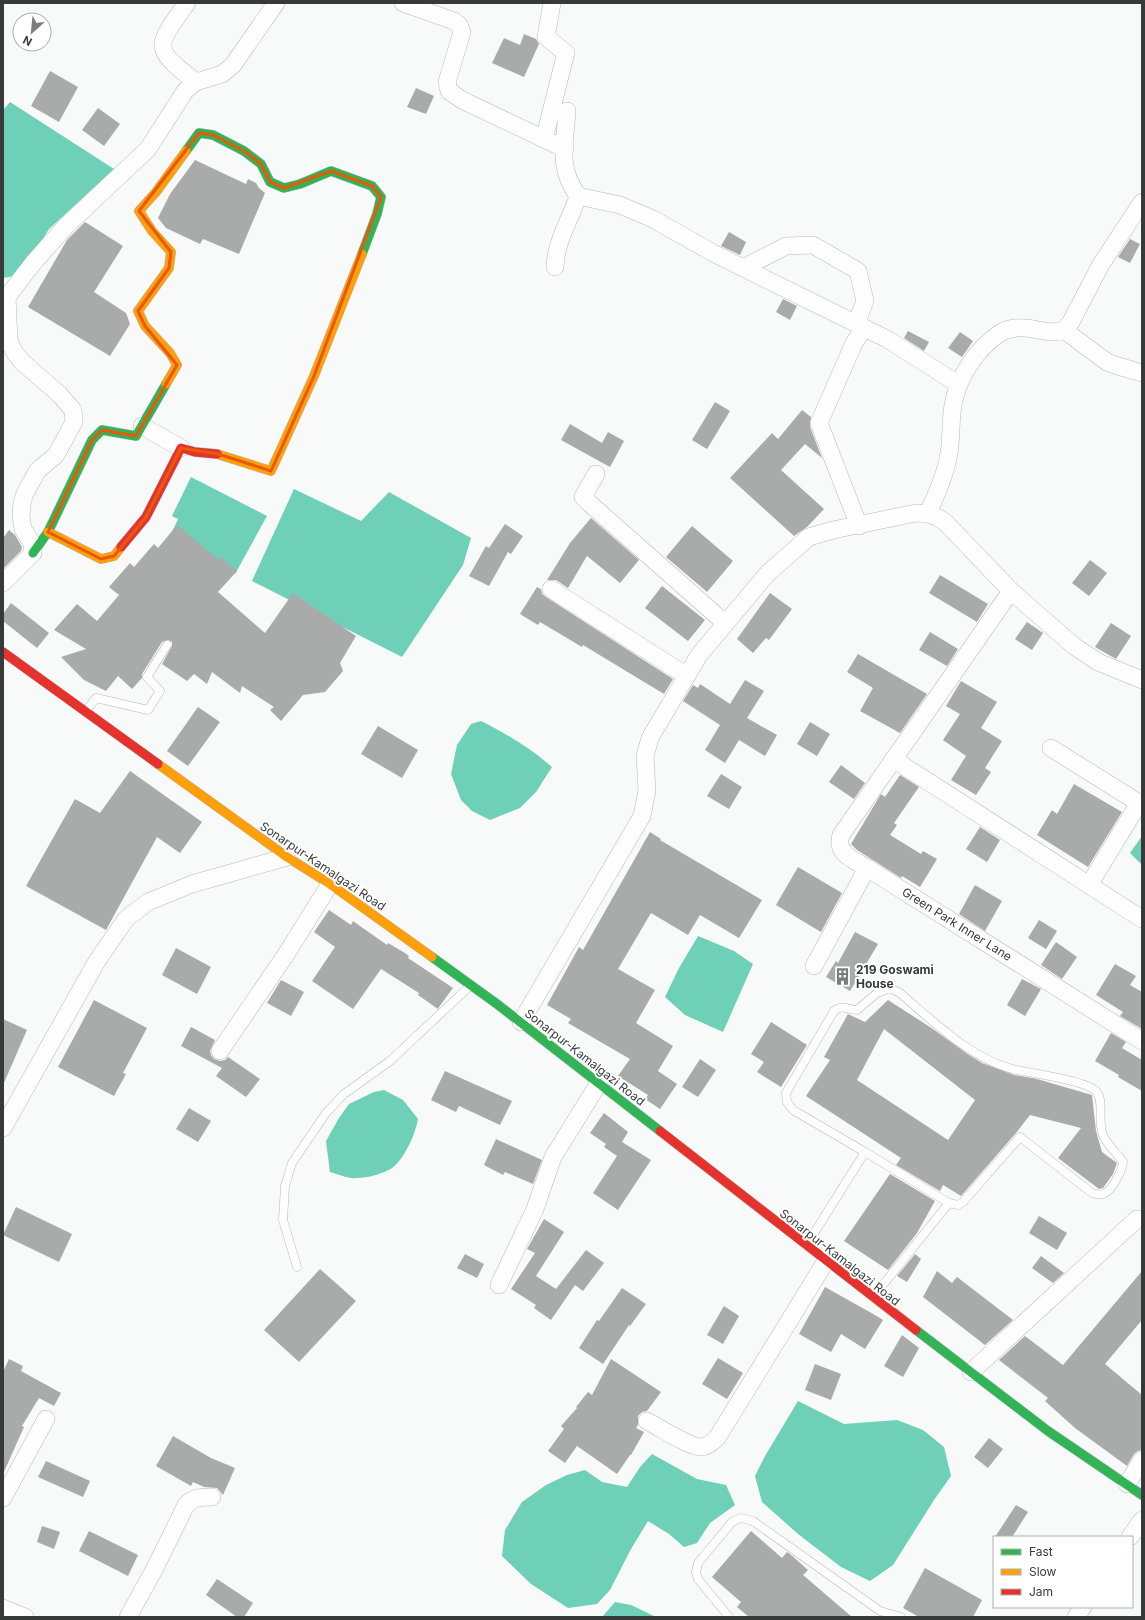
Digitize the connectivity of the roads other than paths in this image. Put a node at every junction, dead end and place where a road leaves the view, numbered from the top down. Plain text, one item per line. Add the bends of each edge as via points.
1 (187, 3) edge
2 (276, 3) edge
3 (403, 3) edge
4 (552, 3) edge
5 (196, 82) junction
6 (567, 110) dead end
7 (544, 139) junction
8 (565, 149) junction
9 (578, 196) junction
10 (1142, 202) edge
11 (555, 267) dead end
12 (743, 268) junction
13 (861, 326) junction
14 (1064, 330) junction
15 (1142, 373) edge
16 (958, 384) junction
17 (142, 426) junction
18 (181, 448) junction
19 (596, 474) dead end
20 (928, 513) junction
21 (859, 526) junction
22 (48, 532) junction
23 (33, 553) junction
24 (3, 583) edge
25 (551, 590) dead end
26 (1011, 590) junction
27 (725, 624) junction
28 (167, 645) dead end
29 (3, 652) edge
30 (687, 676) junction
31 (1142, 680) edge
32 (85, 712) junction
33 (1051, 748) dead end
34 (893, 759) junction
35 (286, 857) junction
36 (867, 868) junction
37 (330, 884) junction
38 (1089, 885) junction
39 (1142, 919) edge
40 (814, 966) dead end
41 (471, 985) junction
42 (521, 1022) junction
43 (1142, 1041) edge
44 (220, 1051) dead end
45 (599, 1083) junction
46 (3, 1128) edge
47 (865, 1152) junction
48 (949, 1203) junction
49 (1137, 1218) dead end
50 (806, 1246) junction
51 (826, 1261) junction
52 (297, 1267) dead end
53 (499, 1285) dead end
54 (873, 1297) junction
55 (971, 1372) junction
56 (46, 1419) dead end
57 (647, 1421) dead end
58 (1142, 1460) edge
59 (1126, 1484) junction
60 (1142, 1495) edge
61 (212, 1497) dead end
62 (3, 1498) edge
63 (1142, 1520) edge
64 (1131, 1536) edge
65 (3, 1608) edge
66 (1082, 1608) edge
67 (25, 1617) edge
68 (128, 1617) edge
69 (729, 1617) edge
70 (902, 1617) edge
71 (1076, 1617) edge

1 - 5 street via 164,39 162,48 175,65
2 - 5 street via 233,65 222,74
3 - 7 street via 459,25 462,32 447,82 448,91
4 - 7 street via 546,37 566,53
5 - 23 street via 176,103 148,149 66,226 7,297 9,341 14,353 73,410 74,422 56,455 38,470 22,503 20,516 23,529 32,544
6 - 8 street
7 - 8 street
8 - 9 street via 564,167 567,178
9 - 11 street via 558,243
9 - 12 street via 634,210
10 - 14 street via 1100,266 1071,322
12 - 13 street
12 - 13 street via 786,246 813,245 858,271 865,301 858,316
13 - 16 street via 887,339
13 - 21 street via 819,423
14 - 15 street via 1107,362
14 - 16 street via 1055,332 1022,327 1009,328 982,349 967,367
16 - 20 street via 953,406 948,460 942,483
17 - 18 street
17 - 18 main road via 177,366 170,353 145,326 138,312 169,268 171,252 152,231 139,211 199,133 213,135 244,150 261,164 270,182 284,188 331,171 372,186 381,197 377,214 314,376 271,471 218,454
17 - 22 main road via 136,436 102,430 92,440
18 - 22 main road via 146,516 114,556 101,559
19 - 27 street via 583,497
20 - 21 street via 916,513
20 - 26 street via 945,522
21 - 27 street via 809,537 768,573
22 - 23 main road
23 - 24 street
25 - 30 street
26 - 31 street via 1074,646 1098,662
26 - 34 street
27 - 30 street via 699,655
28 - 32 lane via 147,677 160,691 148,710 96,698
29 - 32 main road, Sonarpur-Kamalgazi Road
30 - 42 street via 650,738 645,756 647,790 642,816
32 - 35 main road, Sonarpur-Kamalgazi Road
33 - 38 street via 1139,803
34 - 36 street, Green Park Inner Lane via 838,843 842,851
34 - 38 street
35 - 37 main road, Sonarpur-Kamalgazi Road
35 - 46 street via 192,884 148,902 126,919 97,961
36 - 40 street
36 - 43 street, Green Park Inner Lane
37 - 41 main road, Sonarpur-Kamalgazi Road
37 - 44 street via 285,956
38 - 39 street
41 - 42 main road, Sonarpur-Kamalgazi Road
41 - 52 lane via 390,1061 344,1094 321,1119 292,1163 285,1186 283,1220
42 - 45 main road, Sonarpur-Kamalgazi Road
45 - 50 main road, Sonarpur-Kamalgazi Road
45 - 53 street via 553,1157 535,1208
47 - 48 lane
47 - 48 lane via 793,1110 787,1102 786,1093 834,1011 843,1006 857,1010 884,989 890,988 900,993 974,1052 992,1062 1096,1090 1100,1097 1102,1135 1123,1162 1115,1181 1106,1193 1092,1193 1020,1137 963,1202 958,1205
47 - 50 lane
48 - 54 lane
49 - 55 street
50 - 51 main road, Sonarpur-Kamalgazi Road
51 - 54 main road, Sonarpur-Kamalgazi Road
51 - 57 street via 711,1444 693,1446
54 - 55 main road, Sonarpur-Kamalgazi Road
55 - 59 main road, Sonarpur-Kamalgazi Road via 1048,1431
56 - 62 street
58 - 59 street
59 - 60 main road, Sonarpur-Kamalgazi Road
61 - 68 street via 192,1499 186,1505
63 - 64 street
65 - 67 street
66 - 71 street
69 - 70 lane via 698,1579 696,1572 698,1563 732,1522 741,1518 753,1521 880,1611

